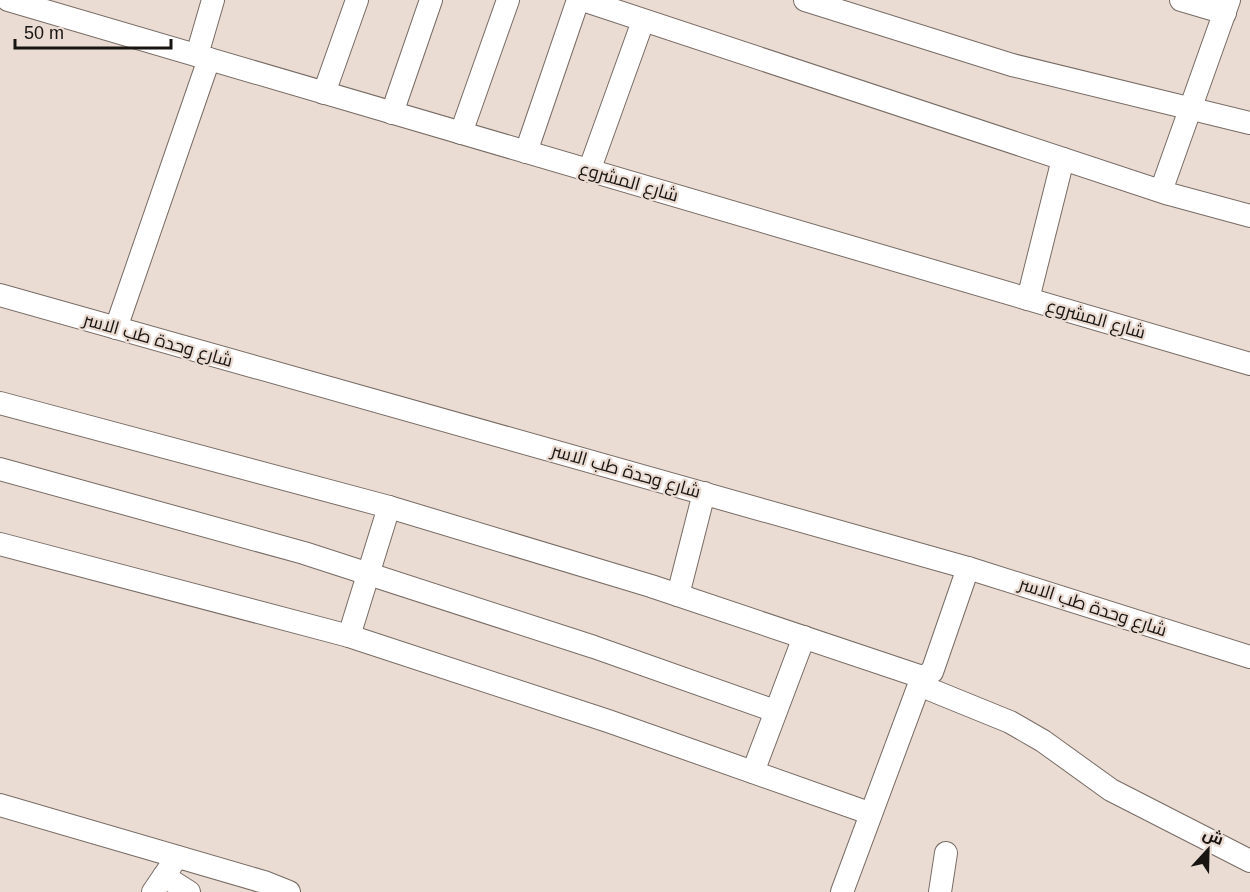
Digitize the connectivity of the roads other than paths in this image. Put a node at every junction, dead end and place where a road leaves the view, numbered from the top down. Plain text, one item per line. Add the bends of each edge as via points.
1 (8, 0) edge
2 (213, 0) edge
3 (357, 0) edge
4 (431, 0) edge
5 (508, 0) edge
6 (578, 0) edge
7 (583, 0) edge
8 (805, 0) edge
9 (1181, 0) edge
10 (1227, 6) edge
11 (56, 7) edge
12 (642, 21) junction
13 (203, 57) junction
14 (324, 93) junction
15 (1191, 110) junction
16 (392, 112) junction
17 (1250, 123) edge
18 (461, 133) junction
19 (526, 152) junction
20 (1063, 159) junction
21 (589, 171) junction
22 (1161, 191) junction
23 (1250, 216) edge
24 (0, 295) edge
25 (1028, 299) junction
26 (116, 328) junction
27 (1250, 364) edge
28 (0, 403) edge
29 (0, 469) edge
30 (704, 493) junction
31 (389, 507) junction
32 (0, 544) edge
33 (968, 568) junction
34 (368, 574) junction
35 (678, 595) junction
36 (349, 636) junction
37 (804, 637) junction
38 (1250, 657) edge
39 (920, 681) junction
40 (775, 711) junction
41 (753, 772) junction
42 (0, 805) edge
43 (869, 813) junction
44 (946, 853) dead end
45 (177, 857) junction
46 (1250, 861) edge
47 (158, 884) edge
48 (189, 892) edge
49 (289, 892) edge
50 (842, 892) edge
51 (940, 892) edge

1 - 11 street, شارع المشروع
2 - 13 street
3 - 14 street
4 - 16 street
5 - 18 street
6 - 19 street
7 - 12 street
8 - 15 street via 1012,65
9 - 10 street
10 - 15 street
11 - 13 street, شارع المشروع
12 - 20 street
12 - 21 street
13 - 14 street, شارع المشروع
13 - 26 street
14 - 16 street, شارع المشروع
15 - 17 street
15 - 22 street
16 - 18 street, شارع المشروع
18 - 19 street, شارع المشروع
19 - 21 street, شارع المشروع
20 - 22 street
20 - 25 street
21 - 25 street, شارع المشروع
22 - 23 street
24 - 26 street, شارع وحدة طب الاسر
25 - 27 street, شارع المشروع
26 - 30 street, شارع وحدة طب الاسر
28 - 31 street
29 - 34 street via 184,518
30 - 33 street, شارع وحدة طب الاسر
30 - 35 street
31 - 34 street
31 - 35 street
32 - 36 street
33 - 38 street, شارع وحدة طب الاسر
33 - 39 street via 932,672
34 - 36 street
34 - 40 street
35 - 37 street
36 - 41 street
37 - 39 street
37 - 40 street
39 - 43 street
39 - 46 street via 1010,722 1111,790
40 - 41 street
41 - 43 street
42 - 45 street
43 - 50 street
44 - 51 street
45 - 47 street
45 - 49 street
47 - 48 street

